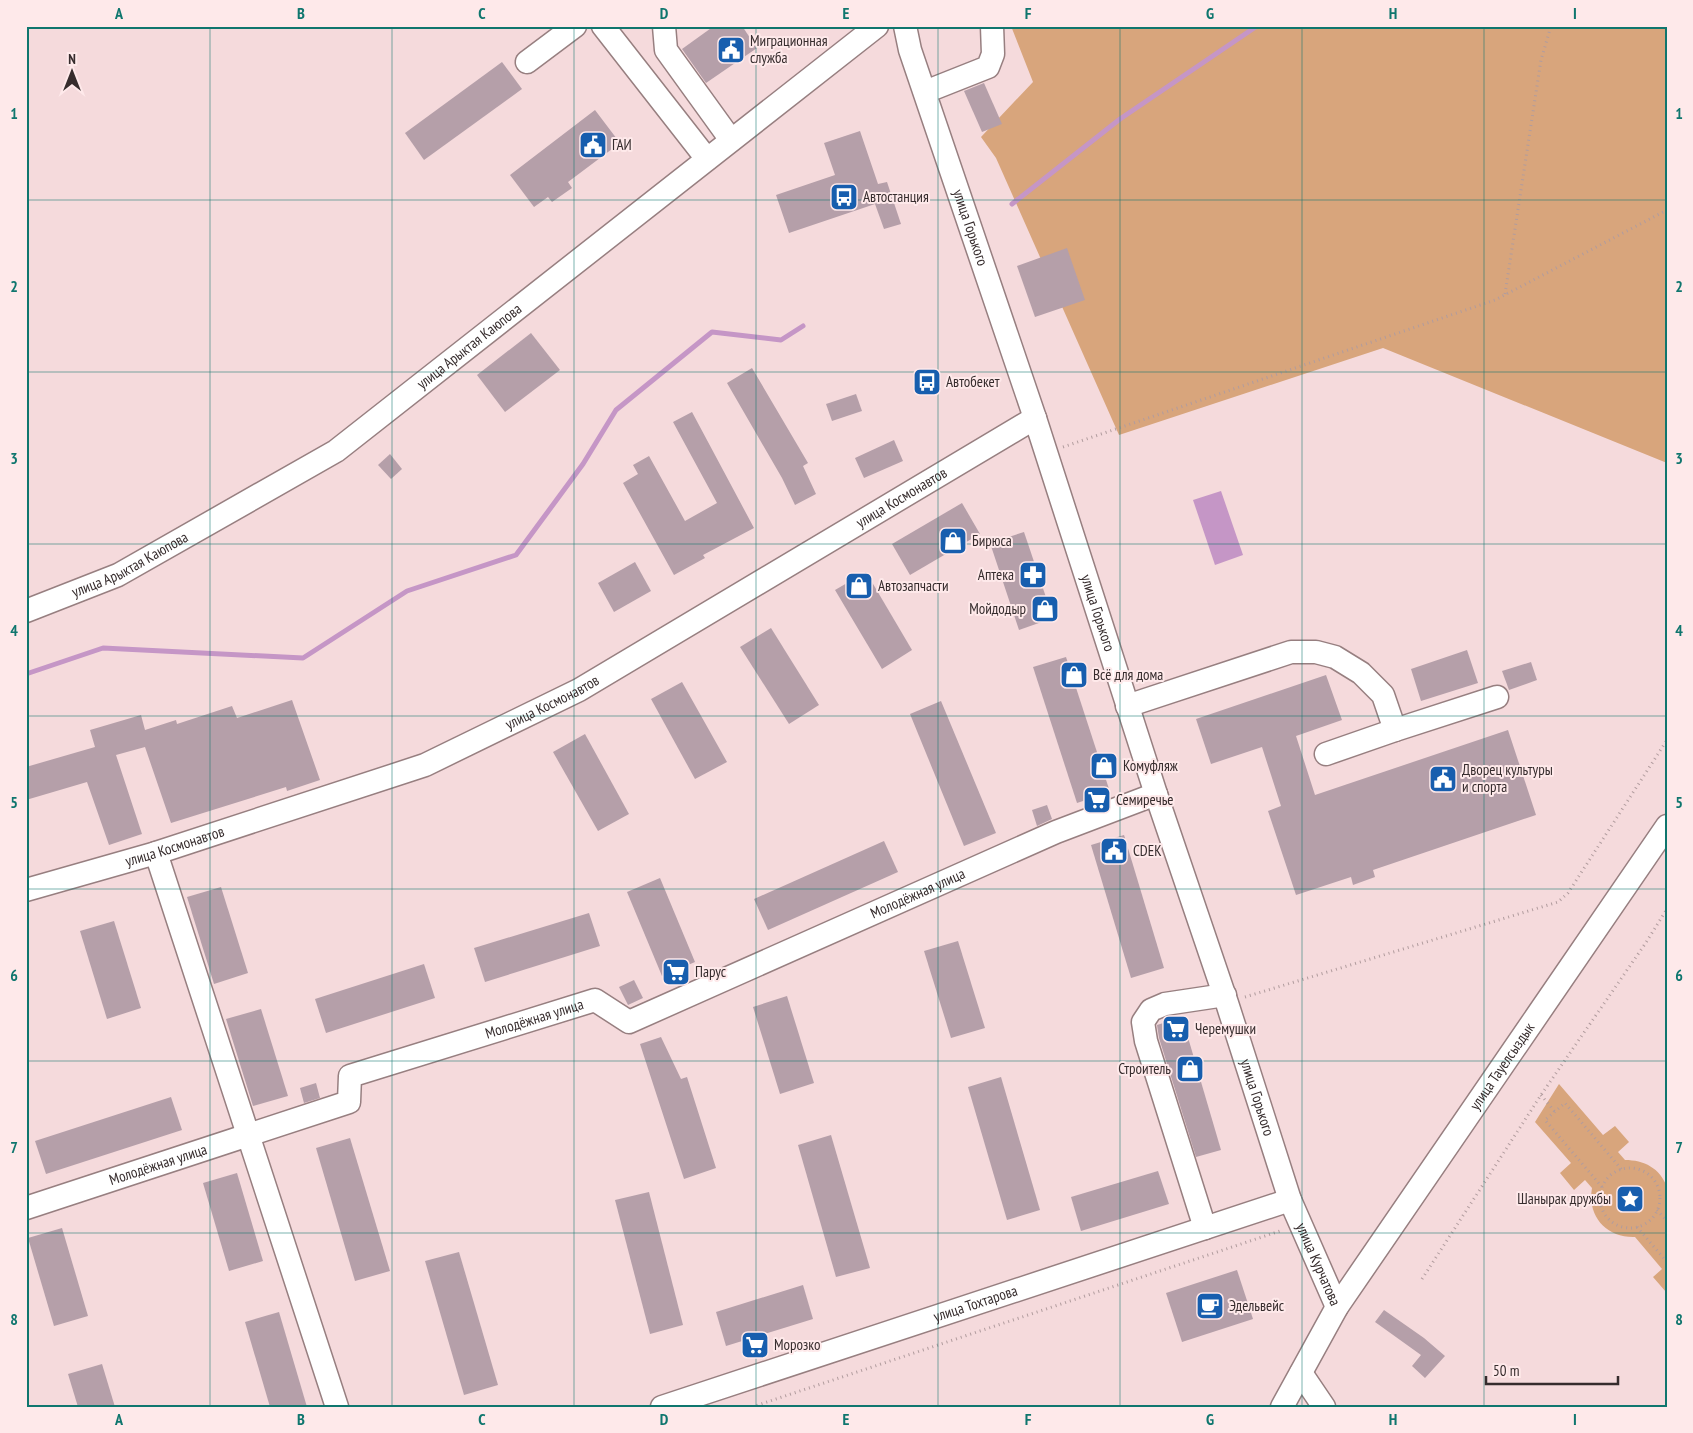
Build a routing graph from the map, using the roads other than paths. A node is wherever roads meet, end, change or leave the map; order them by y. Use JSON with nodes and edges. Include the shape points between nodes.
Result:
{"nodes":[{"id":1,"x":575,"y":26,"type":"edge"},
{"id":2,"x":602,"y":26,"type":"edge"},
{"id":3,"x":877,"y":26,"type":"edge"},
{"id":4,"x":905,"y":26,"type":"edge"},
{"id":5,"x":992,"y":26,"type":"edge"},
{"id":6,"x":665,"y":27,"type":"edge"},
{"id":7,"x":527,"y":62,"type":"dead end"},
{"id":8,"x":924,"y":92,"type":"junction"},
{"id":9,"x":731,"y":140,"type":"junction"},
{"id":10,"x":707,"y":159,"type":"junction"},
{"id":11,"x":1035,"y":418,"type":"junction"},
{"id":12,"x":26,"y":610,"type":"edge"},
{"id":13,"x":1497,"y":697,"type":"dead end"},
{"id":14,"x":1127,"y":706,"type":"junction"},
{"id":15,"x":1395,"y":730,"type":"junction"},
{"id":16,"x":1326,"y":754,"type":"dead end"},
{"id":17,"x":1156,"y":794,"type":"junction"},
{"id":18,"x":1667,"y":826,"type":"edge"},
{"id":19,"x":156,"y":853,"type":"junction"},
{"id":20,"x":26,"y":890,"type":"edge"},
{"id":21,"x":1226,"y":999,"type":"junction"},
{"id":22,"x":248,"y":1135,"type":"junction"},
{"id":23,"x":1290,"y":1200,"type":"junction"},
{"id":24,"x":26,"y":1208,"type":"edge"},
{"id":25,"x":1205,"y":1228,"type":"junction"},
{"id":26,"x":1337,"y":1307,"type":"junction"},
{"id":27,"x":1301,"y":1373,"type":"junction"},
{"id":28,"x":337,"y":1407,"type":"edge"},
{"id":29,"x":662,"y":1407,"type":"edge"},
{"id":30,"x":1282,"y":1407,"type":"edge"},
{"id":31,"x":1324,"y":1407,"type":"edge"}],
"edges":[{"from":1,"to":7,"type":"street"},
{"from":2,"to":10,"type":"street"},
{"from":3,"to":9,"type":"street","name":"улица Арыктая Каюпова"},
{"from":4,"to":8,"type":"street","name":"улица Горького"},
{"from":5,"to":8,"type":"street","via":[[993,54],[988,67]]},
{"from":6,"to":9,"type":"street","via":[[666,50]]},
{"from":8,"to":11,"type":"street","name":"улица Горького"},
{"from":9,"to":10,"type":"street","name":"улица Арыктая Каюпова"},
{"from":10,"to":12,"type":"street","name":"улица Арыктая Каюпова","via":[[336,451],[118,575]]},
{"from":11,"to":14,"type":"street","name":"улица Горького"},
{"from":11,"to":19,"type":"street","name":"улица Космонавтов","via":[[578,690],[425,765]]},
{"from":13,"to":15,"type":"street"},
{"from":14,"to":15,"type":"street","via":[[1291,652],[1316,652],[1335,657],[1362,673],[1383,695]]},
{"from":14,"to":17,"type":"street","name":"улица Горького"},
{"from":15,"to":16,"type":"street"},
{"from":17,"to":21,"type":"street","name":"улица Горького"},
{"from":17,"to":22,"type":"street","name":"Молодёжная улица","via":[[1056,832],[629,1022],[595,1000],[350,1076],[349,1102]]},
{"from":18,"to":26,"type":"street","name":"улица Тауелсыздык"},
{"from":19,"to":20,"type":"street","name":"улица Космонавтов"},
{"from":19,"to":22,"type":"street"},
{"from":21,"to":23,"type":"street","name":"улица Горького"},
{"from":21,"to":25,"type":"street","via":[[1165,1004],[1151,1010],[1144,1022],[1146,1041]]},
{"from":22,"to":24,"type":"street","name":"Молодёжная улица"},
{"from":22,"to":28,"type":"street"},
{"from":23,"to":25,"type":"street","name":"улица Тохтарова"},
{"from":23,"to":26,"type":"street","name":"улица Курчатова"},
{"from":25,"to":29,"type":"street","name":"улица Тохтарова"},
{"from":26,"to":27,"type":"street","name":"улица Курчатова"},
{"from":27,"to":30,"type":"street","name":"улица Курчатова"},
{"from":27,"to":31,"type":"street"}]}
